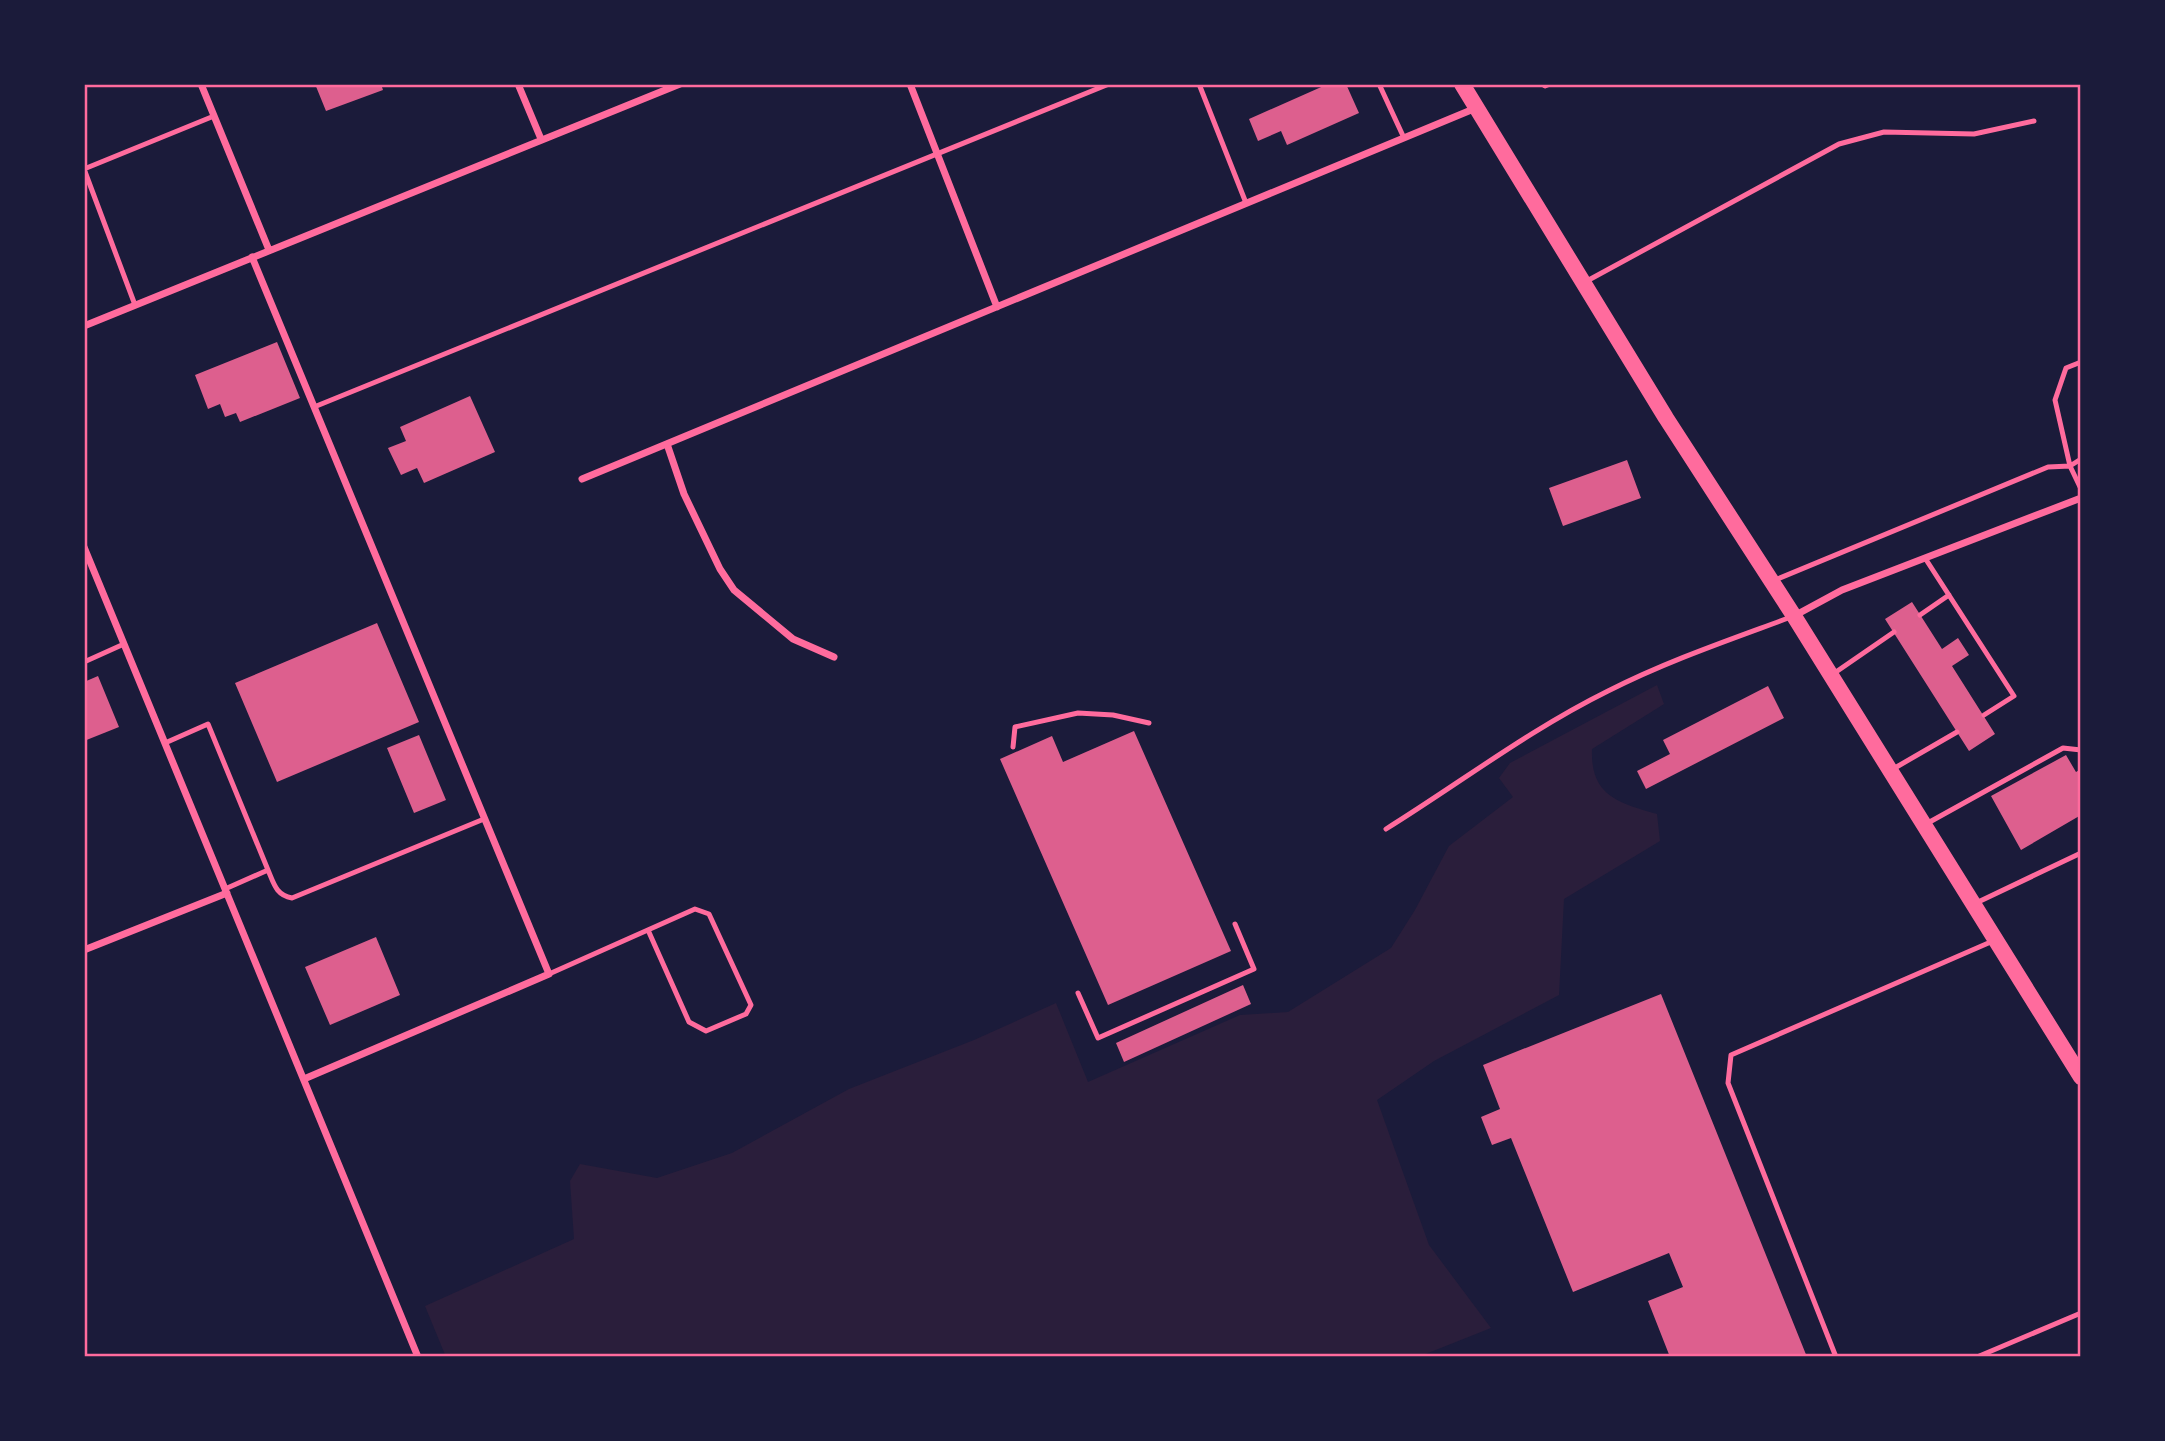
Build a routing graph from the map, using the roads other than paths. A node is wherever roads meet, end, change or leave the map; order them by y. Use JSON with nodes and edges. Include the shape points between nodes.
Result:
{"nodes":[{"id":1,"x":201,"y":84,"type":"edge"},
{"id":2,"x":518,"y":84,"type":"edge"},
{"id":3,"x":680,"y":84,"type":"edge"},
{"id":4,"x":910,"y":84,"type":"edge"},
{"id":5,"x":1109,"y":84,"type":"edge"},
{"id":6,"x":1199,"y":84,"type":"edge"},
{"id":7,"x":1379,"y":84,"type":"edge"},
{"id":8,"x":1462,"y":84,"type":"edge"},
{"id":9,"x":1542,"y":84,"type":"edge"},
{"id":10,"x":1550,"y":84,"type":"edge"},
{"id":11,"x":1477,"y":107,"type":"junction"},
{"id":12,"x":214,"y":116,"type":"junction"},
{"id":13,"x":2034,"y":121,"type":"dead end"},
{"id":14,"x":1404,"y":138,"type":"junction"},
{"id":15,"x":541,"y":139,"type":"junction"},
{"id":16,"x":937,"y":154,"type":"junction"},
{"id":17,"x":84,"y":169,"type":"edge"},
{"id":18,"x":1246,"y":203,"type":"junction"},
{"id":19,"x":269,"y":250,"type":"junction"},
{"id":20,"x":252,"y":257,"type":"junction"},
{"id":21,"x":1584,"y":283,"type":"junction"},
{"id":22,"x":135,"y":305,"type":"junction"},
{"id":23,"x":998,"y":307,"type":"junction"},
{"id":24,"x":84,"y":326,"type":"edge"},
{"id":25,"x":2081,"y":362,"type":"edge"},
{"id":26,"x":314,"y":407,"type":"junction"},
{"id":27,"x":667,"y":443,"type":"junction"},
{"id":28,"x":2081,"y":459,"type":"edge"},
{"id":29,"x":2070,"y":466,"type":"junction"},
{"id":30,"x":582,"y":479,"type":"dead end"},
{"id":31,"x":2081,"y":489,"type":"edge"},
{"id":32,"x":2081,"y":498,"type":"edge"},
{"id":33,"x":84,"y":547,"type":"edge"},
{"id":34,"x":1925,"y":558,"type":"junction"},
{"id":35,"x":1772,"y":581,"type":"junction"},
{"id":36,"x":1949,"y":595,"type":"junction"},
{"id":37,"x":1920,"y":615,"type":"dead end"},
{"id":38,"x":1794,"y":616,"type":"junction"},
{"id":39,"x":1894,"y":632,"type":"dead end"},
{"id":40,"x":124,"y":644,"type":"junction"},
{"id":41,"x":834,"y":657,"type":"dead end"},
{"id":42,"x":84,"y":662,"type":"edge"},
{"id":43,"x":1831,"y":675,"type":"junction"},
{"id":44,"x":1984,"y":715,"type":"dead end"},
{"id":45,"x":1149,"y":723,"type":"dead end"},
{"id":46,"x":1957,"y":732,"type":"dead end"},
{"id":47,"x":165,"y":743,"type":"junction"},
{"id":48,"x":1013,"y":747,"type":"dead end"},
{"id":49,"x":2081,"y":750,"type":"edge"},
{"id":50,"x":1891,"y":771,"type":"junction"},
{"id":51,"x":484,"y":819,"type":"junction"},
{"id":52,"x":1924,"y":825,"type":"junction"},
{"id":53,"x":1386,"y":829,"type":"dead end"},
{"id":54,"x":2081,"y":853,"type":"edge"},
{"id":55,"x":268,"y":870,"type":"junction"},
{"id":56,"x":226,"y":891,"type":"junction"},
{"id":57,"x":1973,"y":904,"type":"junction"},
{"id":58,"x":1235,"y":924,"type":"dead end"},
{"id":59,"x":648,"y":930,"type":"junction"},
{"id":60,"x":1995,"y":940,"type":"junction"},
{"id":61,"x":84,"y":950,"type":"edge"},
{"id":62,"x":548,"y":974,"type":"junction"},
{"id":63,"x":1078,"y":993,"type":"dead end"},
{"id":64,"x":2081,"y":1077,"type":"edge"},
{"id":65,"x":304,"y":1079,"type":"junction"},
{"id":66,"x":2081,"y":1313,"type":"edge"},
{"id":67,"x":418,"y":1357,"type":"edge"},
{"id":68,"x":1836,"y":1357,"type":"edge"},
{"id":69,"x":1977,"y":1357,"type":"edge"}],
"edges":[{"from":1,"to":12,"type":"street"},
{"from":2,"to":15,"type":"street"},
{"from":3,"to":15,"type":"street"},
{"from":4,"to":16,"type":"street"},
{"from":5,"to":16,"type":"lane"},
{"from":6,"to":18,"type":"lane"},
{"from":7,"to":14,"type":"lane"},
{"from":8,"to":11,"type":"main road"},
{"from":9,"to":10,"type":"lane"},
{"from":11,"to":14,"type":"street"},
{"from":11,"to":21,"type":"main road"},
{"from":12,"to":17,"type":"lane"},
{"from":12,"to":19,"type":"street"},
{"from":13,"to":21,"type":"lane","via":[[1974,134],[1884,132],[1839,144]]},
{"from":14,"to":18,"type":"street"},
{"from":15,"to":19,"type":"street"},
{"from":16,"to":23,"type":"street"},
{"from":16,"to":26,"type":"lane"},
{"from":17,"to":22,"type":"lane"},
{"from":18,"to":23,"type":"street"},
{"from":19,"to":20,"type":"street"},
{"from":20,"to":22,"type":"street"},
{"from":20,"to":26,"type":"street"},
{"from":21,"to":35,"type":"main road"},
{"from":22,"to":24,"type":"street"},
{"from":23,"to":27,"type":"street"},
{"from":25,"to":29,"type":"lane","via":[[2066,368],[2055,400]]},
{"from":26,"to":51,"type":"street"},
{"from":27,"to":30,"type":"street"},
{"from":27,"to":41,"type":"street","via":[[684,494],[734,590],[793,639]]},
{"from":28,"to":29,"type":"lane"},
{"from":29,"to":31,"type":"lane"},
{"from":29,"to":35,"type":"lane","via":[[2048,467]]},
{"from":32,"to":34,"type":"street"},
{"from":33,"to":40,"type":"street"},
{"from":34,"to":36,"type":"lane"},
{"from":34,"to":38,"type":"street","via":[[1842,590]]},
{"from":35,"to":38,"type":"main road"},
{"from":36,"to":37,"type":"lane"},
{"from":36,"to":44,"type":"lane","via":[[2014,696]]},
{"from":38,"to":43,"type":"main road"},
{"from":38,"to":53,"type":"lane","via":[[1680,657],[1606,691],[1523,738]]},
{"from":39,"to":43,"type":"lane"},
{"from":40,"to":42,"type":"lane"},
{"from":40,"to":47,"type":"street"},
{"from":43,"to":50,"type":"main road"},
{"from":45,"to":48,"type":"lane","via":[[1078,713],[1015,727]]},
{"from":46,"to":50,"type":"lane"},
{"from":47,"to":55,"type":"lane","via":[[208,724]]},
{"from":47,"to":56,"type":"street"},
{"from":49,"to":52,"type":"lane","via":[[2063,748]]},
{"from":50,"to":52,"type":"main road"},
{"from":51,"to":55,"type":"lane","via":[[292,898],[277,891]]},
{"from":51,"to":62,"type":"street"},
{"from":52,"to":57,"type":"main road"},
{"from":54,"to":57,"type":"lane"},
{"from":55,"to":56,"type":"lane"},
{"from":56,"to":61,"type":"street"},
{"from":56,"to":65,"type":"street"},
{"from":57,"to":60,"type":"main road"},
{"from":58,"to":63,"type":"lane","via":[[1254,969],[1098,1038]]},
{"from":59,"to":59,"type":"lane","via":[[695,909],[709,914],[751,1005],[746,1014],[706,1031],[689,1022]]},
{"from":59,"to":62,"type":"lane"},
{"from":60,"to":64,"type":"main road"},
{"from":60,"to":68,"type":"lane","via":[[1731,1055],[1728,1083]]},
{"from":62,"to":65,"type":"street"},
{"from":65,"to":67,"type":"street"},
{"from":66,"to":69,"type":"lane"}]}
